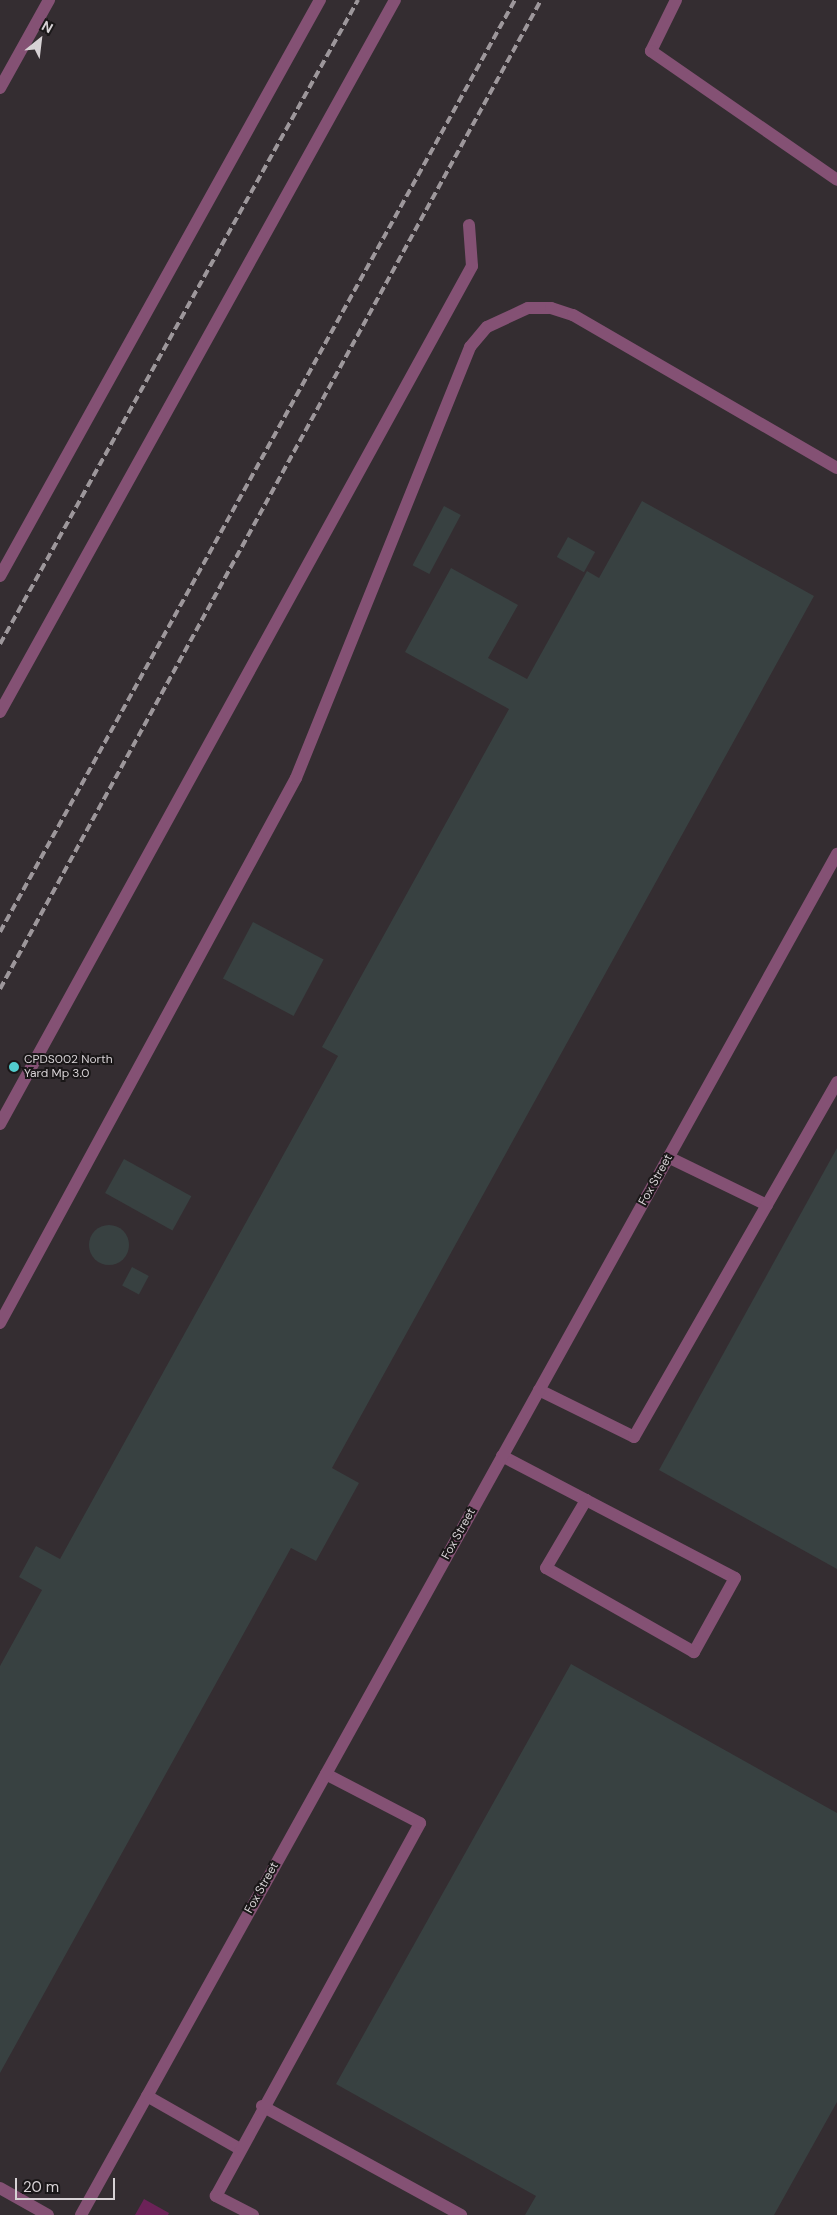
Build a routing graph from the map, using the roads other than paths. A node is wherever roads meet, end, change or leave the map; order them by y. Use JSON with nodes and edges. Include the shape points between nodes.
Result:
{"nodes":[{"id":1,"x":49,"y":0,"type":"edge"},
{"id":2,"x":320,"y":0,"type":"edge"},
{"id":3,"x":395,"y":0,"type":"edge"},
{"id":4,"x":676,"y":0,"type":"edge"},
{"id":5,"x":0,"y":88,"type":"edge"},
{"id":6,"x":837,"y":180,"type":"edge"},
{"id":7,"x":469,"y":224,"type":"dead end"},
{"id":8,"x":837,"y":468,"type":"edge"},
{"id":9,"x":0,"y":576,"type":"edge"},
{"id":10,"x":0,"y":712,"type":"edge"},
{"id":11,"x":837,"y":854,"type":"edge"},
{"id":12,"x":837,"y":1082,"type":"edge"},
{"id":13,"x":0,"y":1124,"type":"edge"},
{"id":14,"x":668,"y":1157,"type":"junction"},
{"id":15,"x":767,"y":1205,"type":"junction"},
{"id":16,"x":0,"y":1323,"type":"edge"},
{"id":17,"x":539,"y":1390,"type":"junction"},
{"id":18,"x":502,"y":1456,"type":"junction"},
{"id":19,"x":586,"y":1500,"type":"junction"},
{"id":20,"x":326,"y":1774,"type":"junction"},
{"id":21,"x":147,"y":2096,"type":"junction"},
{"id":22,"x":262,"y":2106,"type":"junction"},
{"id":23,"x":240,"y":2149,"type":"junction"},
{"id":24,"x":0,"y":2188,"type":"edge"},
{"id":25,"x":48,"y":2215,"type":"edge"},
{"id":26,"x":81,"y":2215,"type":"edge"},
{"id":27,"x":253,"y":2215,"type":"edge"},
{"id":28,"x":461,"y":2215,"type":"edge"}],
"edges":[{"from":1,"to":5,"type":"street"},
{"from":2,"to":9,"type":"street"},
{"from":3,"to":10,"type":"street"},
{"from":4,"to":6,"type":"street","via":[[650,51]]},
{"from":7,"to":13,"type":"street","via":[[472,266]]},
{"from":8,"to":16,"type":"street","via":[[574,315],[551,308],[528,308],[488,326],[470,347],[296,778]]},
{"from":11,"to":14,"type":"street","name":"Fox Street"},
{"from":12,"to":15,"type":"street"},
{"from":14,"to":15,"type":"street"},
{"from":14,"to":17,"type":"street","name":"Fox Street"},
{"from":15,"to":17,"type":"street","via":[[634,1437]]},
{"from":17,"to":18,"type":"street","name":"Fox Street"},
{"from":18,"to":19,"type":"street"},
{"from":18,"to":20,"type":"street","name":"Fox Street"},
{"from":19,"to":19,"type":"street","via":[[735,1578],[694,1652],[546,1568]]},
{"from":20,"to":21,"type":"street","name":"Fox Street"},
{"from":20,"to":22,"type":"street","via":[[420,1823]]},
{"from":21,"to":23,"type":"street"},
{"from":21,"to":26,"type":"street","name":"Fox Street"},
{"from":22,"to":23,"type":"street"},
{"from":22,"to":28,"type":"street"},
{"from":23,"to":27,"type":"street","via":[[216,2196]]},
{"from":24,"to":25,"type":"street"}]}
